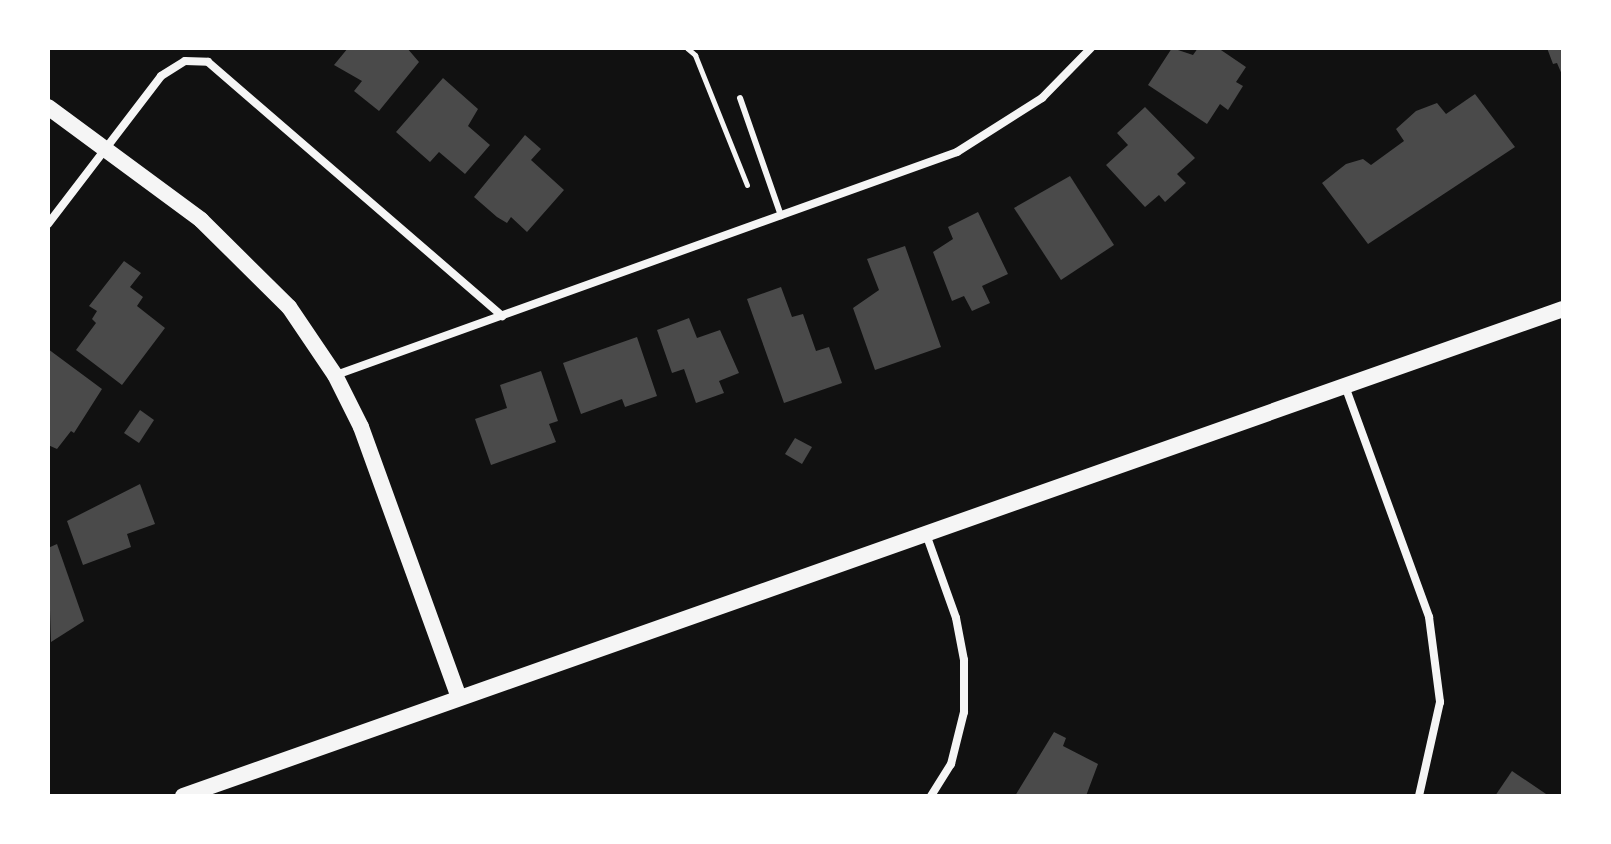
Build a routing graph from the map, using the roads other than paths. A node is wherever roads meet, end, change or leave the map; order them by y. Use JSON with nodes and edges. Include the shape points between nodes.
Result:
{"nodes":[{"id":1,"x":1091,"y":48,"type":"edge"},
{"id":2,"x":740,"y":98,"type":"dead end"},
{"id":3,"x":48,"y":107,"type":"edge"},
{"id":4,"x":104,"y":149,"type":"junction"},
{"id":5,"x":781,"y":216,"type":"junction"},
{"id":6,"x":48,"y":224,"type":"edge"},
{"id":7,"x":1563,"y":309,"type":"edge"},
{"id":8,"x":502,"y":316,"type":"junction"},
{"id":9,"x":335,"y":375,"type":"junction"},
{"id":10,"x":1345,"y":386,"type":"junction"},
{"id":11,"x":926,"y":534,"type":"junction"},
{"id":12,"x":459,"y":698,"type":"junction"},
{"id":13,"x":183,"y":796,"type":"edge"},
{"id":14,"x":931,"y":796,"type":"edge"},
{"id":15,"x":1419,"y":796,"type":"edge"}],
"edges":[{"from":1,"to":5,"type":"street","via":[[1042,98],[987,137]]},
{"from":2,"to":5,"type":"lane"},
{"from":3,"to":4,"type":"main road"},
{"from":4,"to":6,"type":"street"},
{"from":4,"to":8,"type":"street","via":[[161,76],[185,61],[208,62]]},
{"from":4,"to":9,"type":"main road","via":[[233,247],[289,307]]},
{"from":5,"to":8,"type":"street"},
{"from":7,"to":10,"type":"main road"},
{"from":8,"to":9,"type":"street"},
{"from":9,"to":12,"type":"main road","via":[[370,450]]},
{"from":10,"to":11,"type":"main road"},
{"from":10,"to":15,"type":"street","via":[[1429,617],[1440,702]]},
{"from":11,"to":12,"type":"main road"},
{"from":11,"to":14,"type":"street","via":[[956,618],[964,660],[964,712],[951,764]]},
{"from":12,"to":13,"type":"main road"}]}
